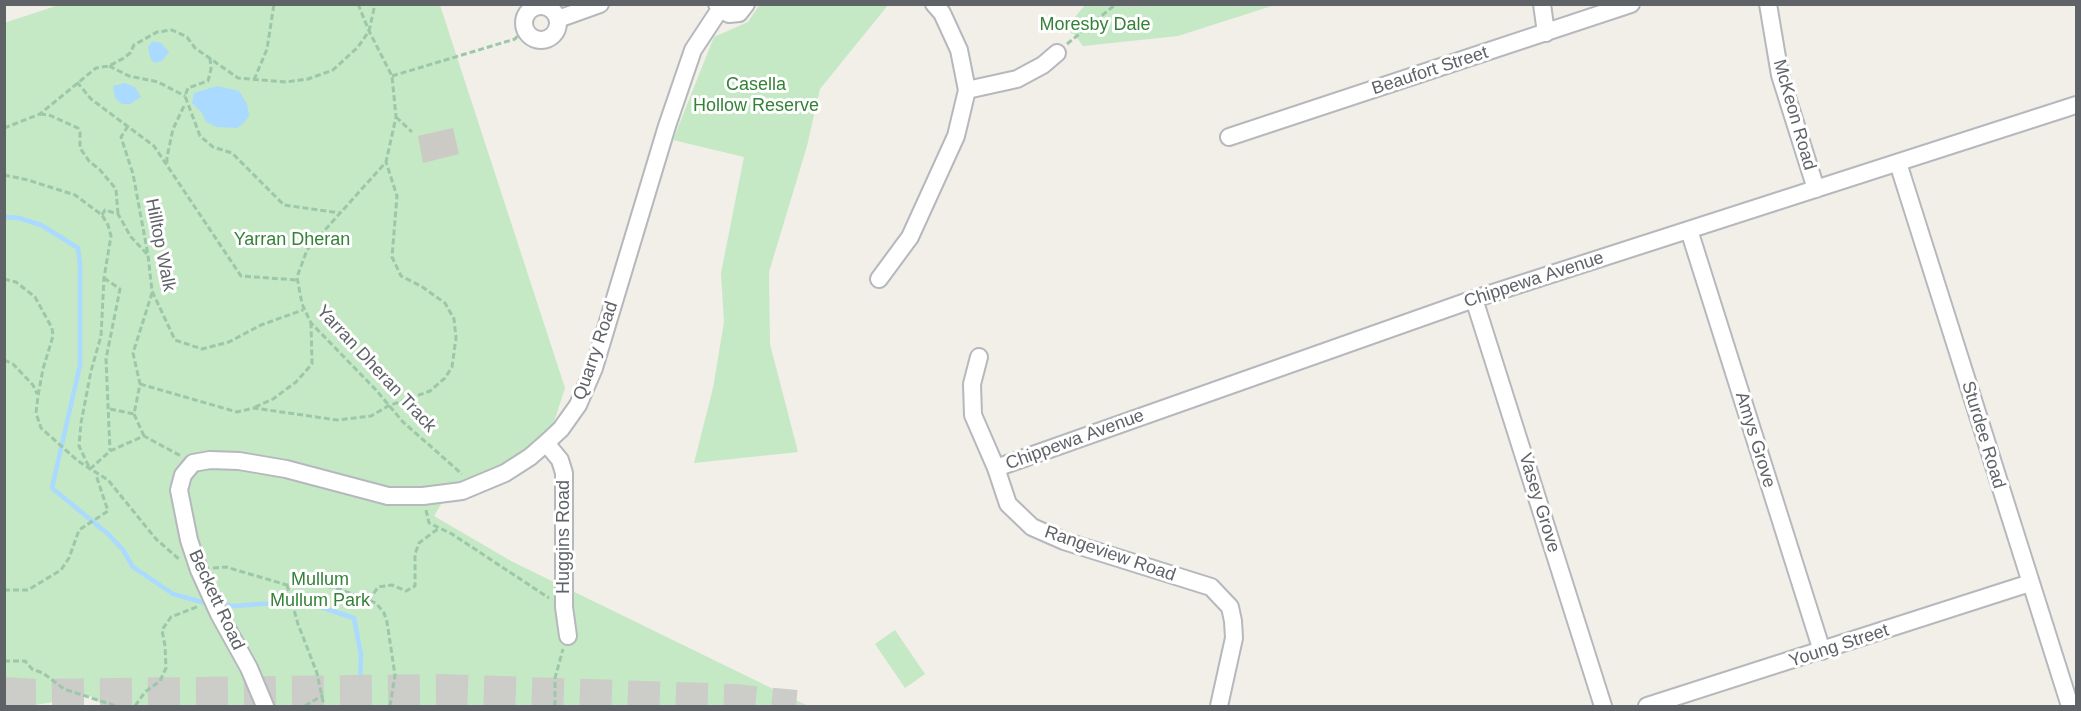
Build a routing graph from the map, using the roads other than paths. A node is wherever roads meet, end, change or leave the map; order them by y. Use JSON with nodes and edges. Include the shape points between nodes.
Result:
{"nodes":[{"id":1,"x":600,"y":4,"type":"edge"},
{"id":2,"x":746,"y":4,"type":"edge"},
{"id":3,"x":934,"y":4,"type":"edge"},
{"id":4,"x":1542,"y":4,"type":"edge"},
{"id":5,"x":1631,"y":4,"type":"edge"},
{"id":6,"x":1768,"y":4,"type":"edge"},
{"id":7,"x":719,"y":7,"type":"edge"},
{"id":8,"x":558,"y":20,"type":"junction"},
{"id":9,"x":1546,"y":33,"type":"junction"},
{"id":10,"x":1057,"y":53,"type":"road end"},
{"id":11,"x":967,"y":90,"type":"junction"},
{"id":12,"x":2076,"y":105,"type":"edge"},
{"id":13,"x":1230,"y":137,"type":"dead end"},
{"id":14,"x":1898,"y":163,"type":"junction"},
{"id":15,"x":1816,"y":189,"type":"junction"},
{"id":16,"x":1689,"y":230,"type":"junction"},
{"id":17,"x":879,"y":279,"type":"dead end"},
{"id":18,"x":1474,"y":299,"type":"junction"},
{"id":19,"x":980,"y":357,"type":"dead end"},
{"id":20,"x":546,"y":443,"type":"junction"},
{"id":21,"x":996,"y":468,"type":"junction"},
{"id":22,"x":179,"y":490,"type":"joint"},
{"id":23,"x":2030,"y":583,"type":"junction"},
{"id":24,"x":568,"y":636,"type":"road end"},
{"id":25,"x":1822,"y":651,"type":"junction"},
{"id":26,"x":265,"y":706,"type":"edge"},
{"id":27,"x":1219,"y":706,"type":"edge"},
{"id":28,"x":1603,"y":706,"type":"edge"},
{"id":29,"x":1647,"y":706,"type":"edge"},
{"id":30,"x":2070,"y":706,"type":"edge"}],
"edges":[{"from":1,"to":8,"type":"street"},
{"from":2,"to":7,"type":"street","name":"Quarry Road","via":[[734,14]]},
{"from":3,"to":11,"type":"street","via":[[959,50]]},
{"from":4,"to":9,"type":"street"},
{"from":5,"to":9,"type":"street","name":"Beaufort Street"},
{"from":6,"to":15,"type":"street","name":"McKeon Road","via":[[1780,75]]},
{"from":7,"to":20,"type":"street","name":"Quarry Road","via":[[693,50],[594,368],[578,405]]},
{"from":8,"to":8,"type":"street","via":[[552,9],[536,6],[524,17],[524,29],[543,40],[556,30]]},
{"from":9,"to":13,"type":"street","name":"Beaufort Street"},
{"from":10,"to":11,"type":"street","via":[[1017,79]]},
{"from":11,"to":17,"type":"street","via":[[956,136],[910,237]]},
{"from":12,"to":14,"type":"street","name":"Chippewa Avenue"},
{"from":14,"to":15,"type":"street","name":"Chippewa Avenue"},
{"from":14,"to":23,"type":"street","name":"Sturdee Road"},
{"from":15,"to":16,"type":"street","name":"Chippewa Avenue"},
{"from":16,"to":18,"type":"street","name":"Chippewa Avenue"},
{"from":16,"to":25,"type":"street","name":"Amys Grove"},
{"from":18,"to":21,"type":"street","name":"Chippewa Avenue"},
{"from":18,"to":28,"type":"street","name":"Vasey Grove"},
{"from":19,"to":21,"type":"street","name":"Rangeview Road","via":[[972,384],[973,415]]},
{"from":20,"to":22,"type":"street","name":"Quarry Road","via":[[505,473],[462,490],[423,496],[388,496],[286,469],[210,460],[193,463],[183,475]]},
{"from":20,"to":24,"type":"street","name":"Huggins Road","via":[[564,472],[564,607]]},
{"from":21,"to":27,"type":"street","name":"Rangeview Road","via":[[1008,504],[1032,527],[1064,541],[1211,587],[1222,596],[1230,607],[1234,638]]},
{"from":22,"to":26,"type":"street","name":"Beckett Road","via":[[211,614],[249,668]]},
{"from":23,"to":25,"type":"street","name":"Young Street"},
{"from":23,"to":30,"type":"street","name":"Sturdee Road"},
{"from":25,"to":29,"type":"street","name":"Young Street"}]}
